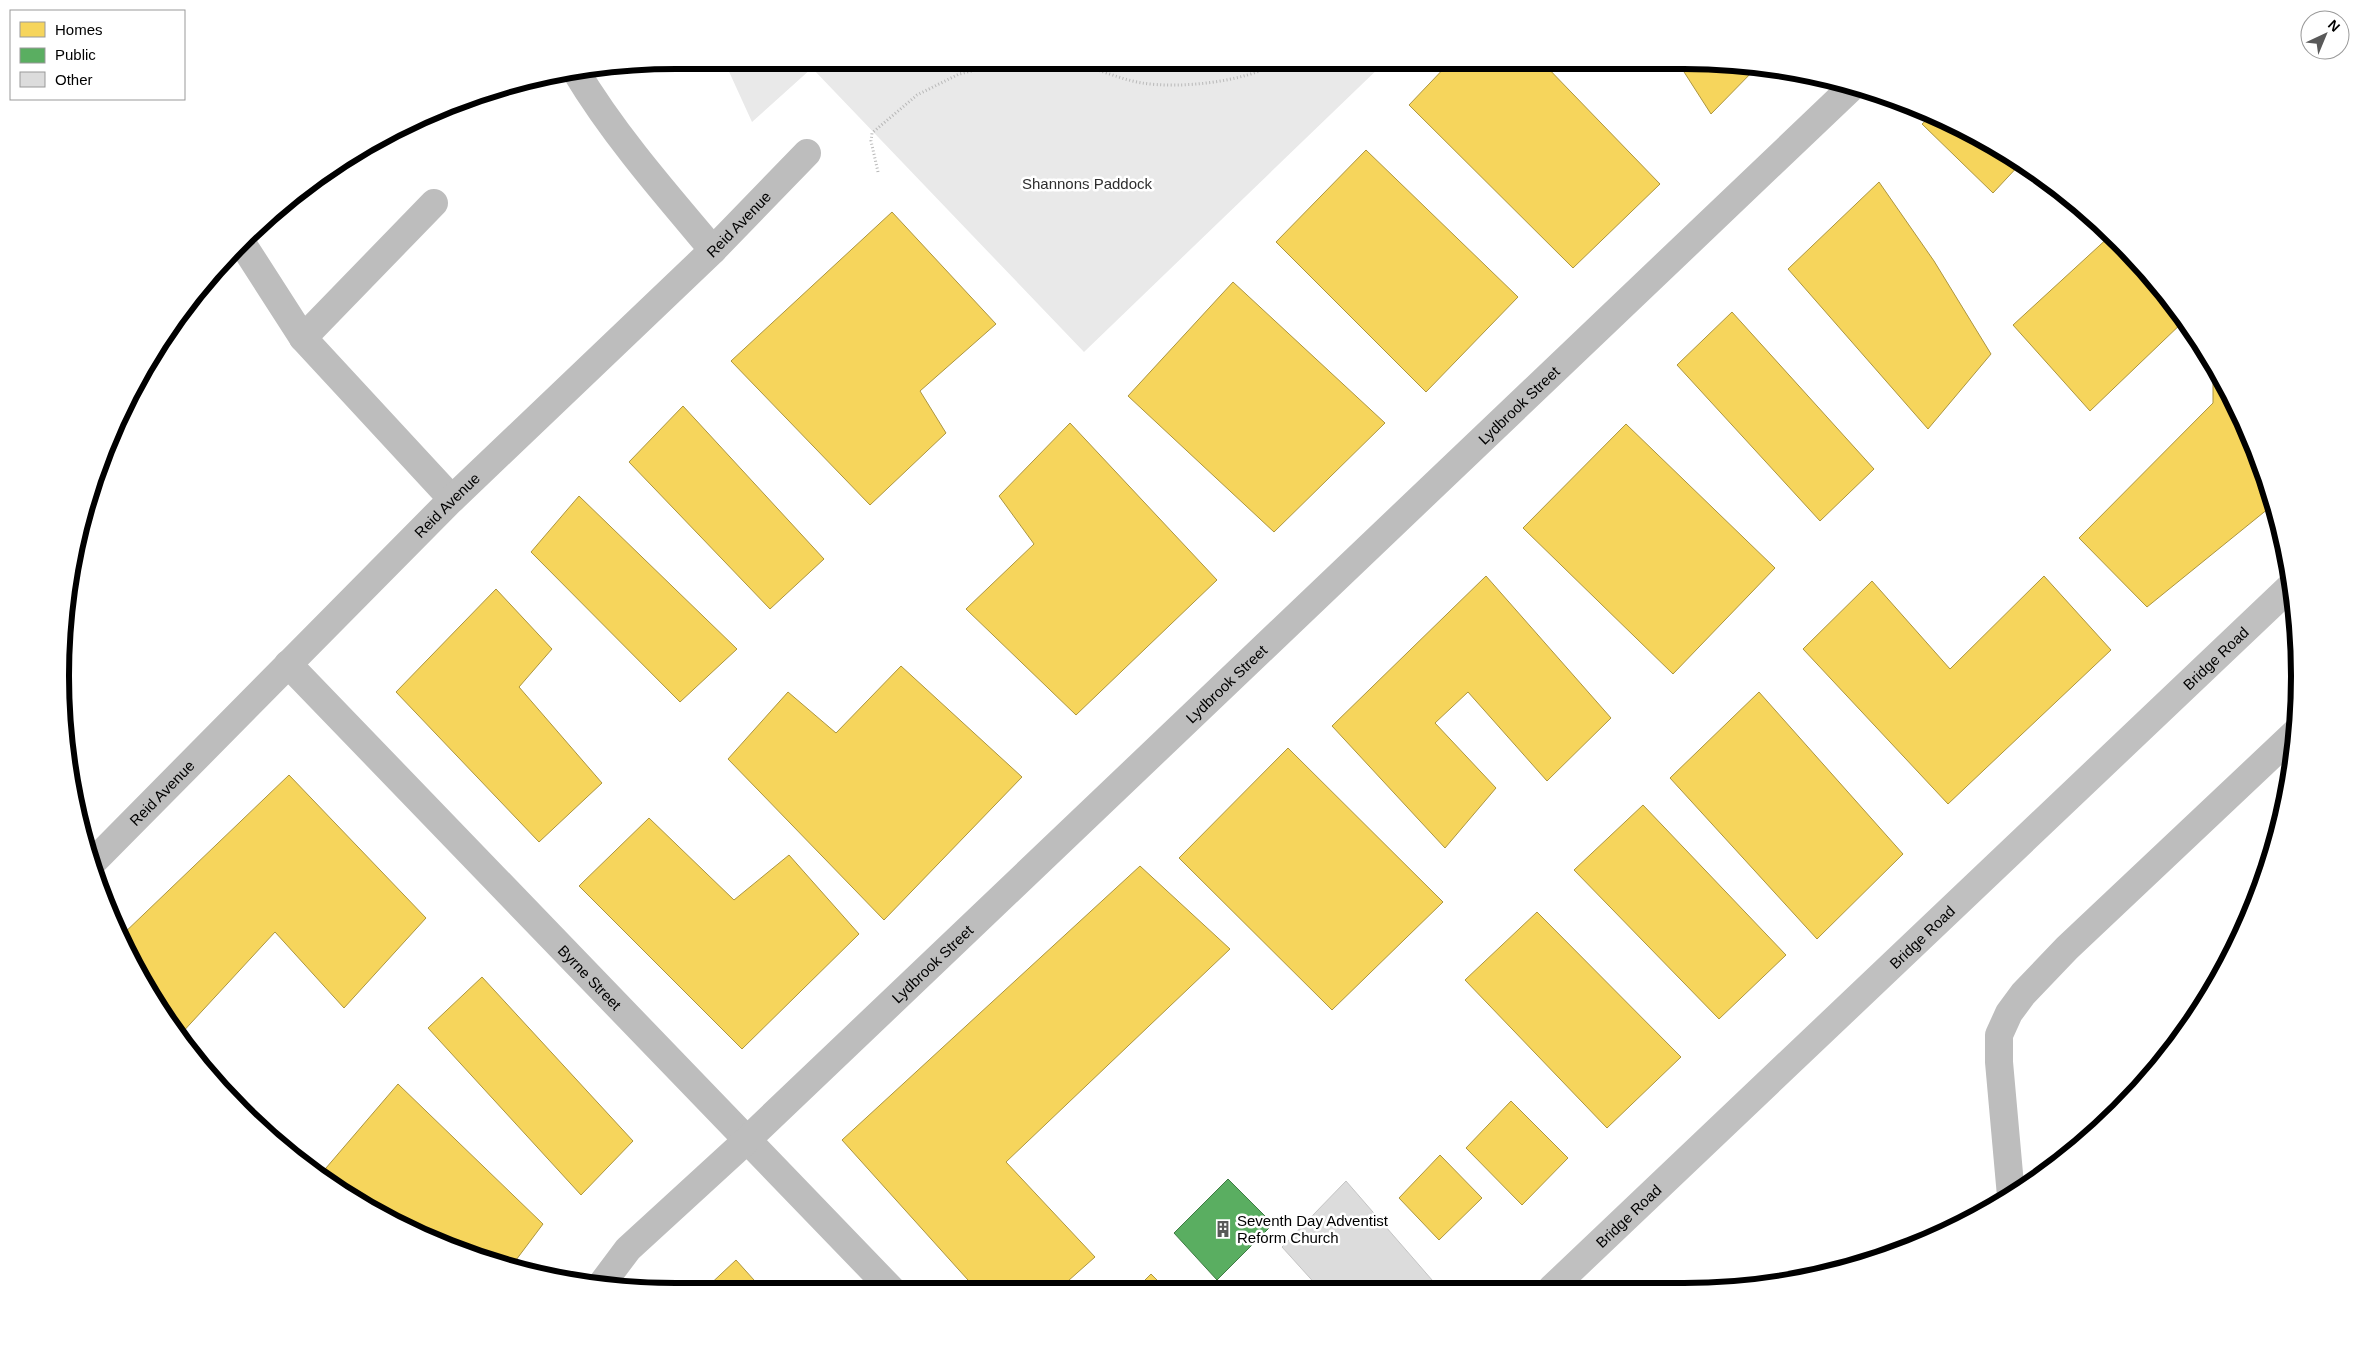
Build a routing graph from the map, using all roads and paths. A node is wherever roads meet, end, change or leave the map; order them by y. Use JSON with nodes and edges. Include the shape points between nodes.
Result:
{"nodes":[{"id":1,"x":980,"y":69,"type":"edge"},
{"id":2,"x":1091,"y":69,"type":"edge"},
{"id":3,"x":1266,"y":69,"type":"edge"},
{"id":4,"x":579,"y":77,"type":"edge"},
{"id":5,"x":1848,"y":91,"type":"edge"},
{"id":6,"x":807,"y":153,"type":"dead end"},
{"id":7,"x":878,"y":172,"type":"dead end"},
{"id":8,"x":434,"y":202,"type":"dead end"},
{"id":9,"x":245,"y":249,"type":"edge"},
{"id":10,"x":713,"y":250,"type":"junction"},
{"id":11,"x":303,"y":338,"type":"junction"},
{"id":12,"x":452,"y":499,"type":"junction"},
{"id":13,"x":2285,"y":591,"type":"edge"},
{"id":14,"x":288,"y":664,"type":"junction"},
{"id":15,"x":2288,"y":740,"type":"edge"},
{"id":16,"x":97,"y":858,"type":"edge"},
{"id":17,"x":746,"y":1140,"type":"junction"},
{"id":18,"x":2011,"y":1187,"type":"edge"},
{"id":19,"x":605,"y":1279,"type":"edge"},
{"id":20,"x":885,"y":1283,"type":"edge"},
{"id":21,"x":1557,"y":1283,"type":"edge"}],
"edges":[{"from":1,"to":7,"type":"path","via":[[959,74],[917,95],[872,133],[870,141]]},
{"from":2,"to":3,"type":"path","via":[[1143,83],[1188,84],[1232,79]]},
{"from":4,"to":10,"type":"street","via":[[624,144]]},
{"from":5,"to":17,"type":"street","name":"Lydbrook Street"},
{"from":6,"to":10,"type":"street","name":"Reid Avenue"},
{"from":8,"to":11,"type":"street"},
{"from":9,"to":11,"type":"street"},
{"from":10,"to":12,"type":"street","name":"Reid Avenue"},
{"from":11,"to":12,"type":"street"},
{"from":12,"to":14,"type":"street","name":"Reid Avenue"},
{"from":13,"to":21,"type":"street","name":"Bridge Road"},
{"from":14,"to":16,"type":"street","name":"Reid Avenue"},
{"from":14,"to":17,"type":"street","name":"Byrne Street"},
{"from":15,"to":18,"type":"street","via":[[2067,948],[2009,1013],[1999,1035],[1999,1062]]},
{"from":17,"to":19,"type":"street","name":"Lydbrook Street","via":[[628,1248]]},
{"from":17,"to":20,"type":"street","name":"Byrne Street"}]}
